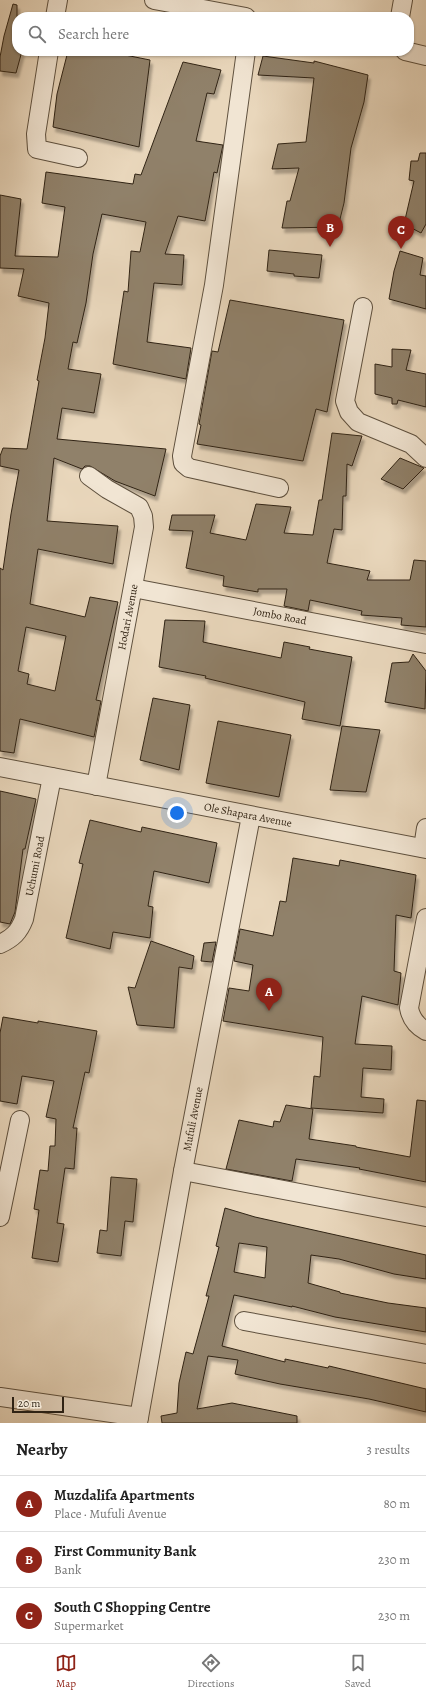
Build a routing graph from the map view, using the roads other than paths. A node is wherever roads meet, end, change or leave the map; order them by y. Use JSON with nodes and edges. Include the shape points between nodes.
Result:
{"nodes":[{"id":1,"x":58,"y":0,"type":"edge"},
{"id":2,"x":154,"y":0,"type":"edge"},
{"id":3,"x":402,"y":0,"type":"edge"},
{"id":4,"x":56,"y":12,"type":"edge"},
{"id":5,"x":219,"y":12,"type":"edge"},
{"id":6,"x":401,"y":12,"type":"edge"},
{"id":7,"x":414,"y":53,"type":"edge"},
{"id":8,"x":48,"y":56,"type":"edge"},
{"id":9,"x":245,"y":56,"type":"edge"},
{"id":10,"x":426,"y":56,"type":"edge"},
{"id":11,"x":78,"y":158,"type":"dead end"},
{"id":12,"x":363,"y":307,"type":"dead end"},
{"id":13,"x":426,"y":458,"type":"edge"},
{"id":14,"x":89,"y":476,"type":"dead end"},
{"id":15,"x":279,"y":488,"type":"dead end"},
{"id":16,"x":133,"y":588,"type":"junction"},
{"id":17,"x":426,"y":644,"type":"edge"},
{"id":18,"x":0,"y":767,"type":"edge"},
{"id":19,"x":52,"y":777,"type":"junction"},
{"id":20,"x":96,"y":786,"type":"junction"},
{"id":21,"x":251,"y":816,"type":"junction"},
{"id":22,"x":426,"y":828,"type":"edge"},
{"id":23,"x":424,"y":849,"type":"edge"},
{"id":24,"x":426,"y":918,"type":"edge"},
{"id":25,"x":0,"y":944,"type":"edge"},
{"id":26,"x":426,"y":1031,"type":"edge"},
{"id":27,"x":20,"y":1120,"type":"dead end"},
{"id":28,"x":7,"y":1145,"type":"edge"},
{"id":29,"x":184,"y":1171,"type":"junction"},
{"id":30,"x":0,"y":1217,"type":"edge"},
{"id":31,"x":426,"y":1217,"type":"edge"},
{"id":32,"x":244,"y":1321,"type":"dead end"},
{"id":33,"x":426,"y":1354,"type":"edge"},
{"id":34,"x":0,"y":1397,"type":"edge"},
{"id":35,"x":139,"y":1420,"type":"edge"}],
"edges":[{"from":1,"to":4,"type":"street"},
{"from":2,"to":5,"type":"street"},
{"from":3,"to":6,"type":"street"},
{"from":7,"to":10,"type":"street"},
{"from":8,"to":11,"type":"street","via":[[36,134],[37,149]]},
{"from":9,"to":15,"type":"street","via":[[214,285],[182,456],[183,463],[189,468]]},
{"from":12,"to":13,"type":"street","via":[[345,401],[349,412],[358,422],[411,444]]},
{"from":14,"to":16,"type":"street","name":"Hodari Avenue","via":[[139,507],[143,516],[144,527]]},
{"from":16,"to":17,"type":"street","name":"Jombo Road"},
{"from":16,"to":20,"type":"street","name":"Hodari Avenue"},
{"from":18,"to":19,"type":"street","name":"Ole Shapara Avenue"},
{"from":19,"to":20,"type":"street","name":"Ole Shapara Avenue"},
{"from":19,"to":25,"type":"street","name":"Uchumi Road","via":[[24,919],[19,931],[11,940]]},
{"from":20,"to":21,"type":"street","name":"Ole Shapara Avenue"},
{"from":21,"to":23,"type":"street","name":"Ole Shapara Avenue"},
{"from":21,"to":29,"type":"street","name":"Mufuli Avenue"},
{"from":22,"to":23,"type":"street"},
{"from":24,"to":26,"type":"street","via":[[409,1008],[411,1016],[420,1028]]},
{"from":27,"to":28,"type":"street"},
{"from":28,"to":30,"type":"street"},
{"from":29,"to":31,"type":"street"},
{"from":29,"to":35,"type":"street","name":"Mufuli Avenue"},
{"from":32,"to":33,"type":"street"},
{"from":34,"to":35,"type":"street"}]}
